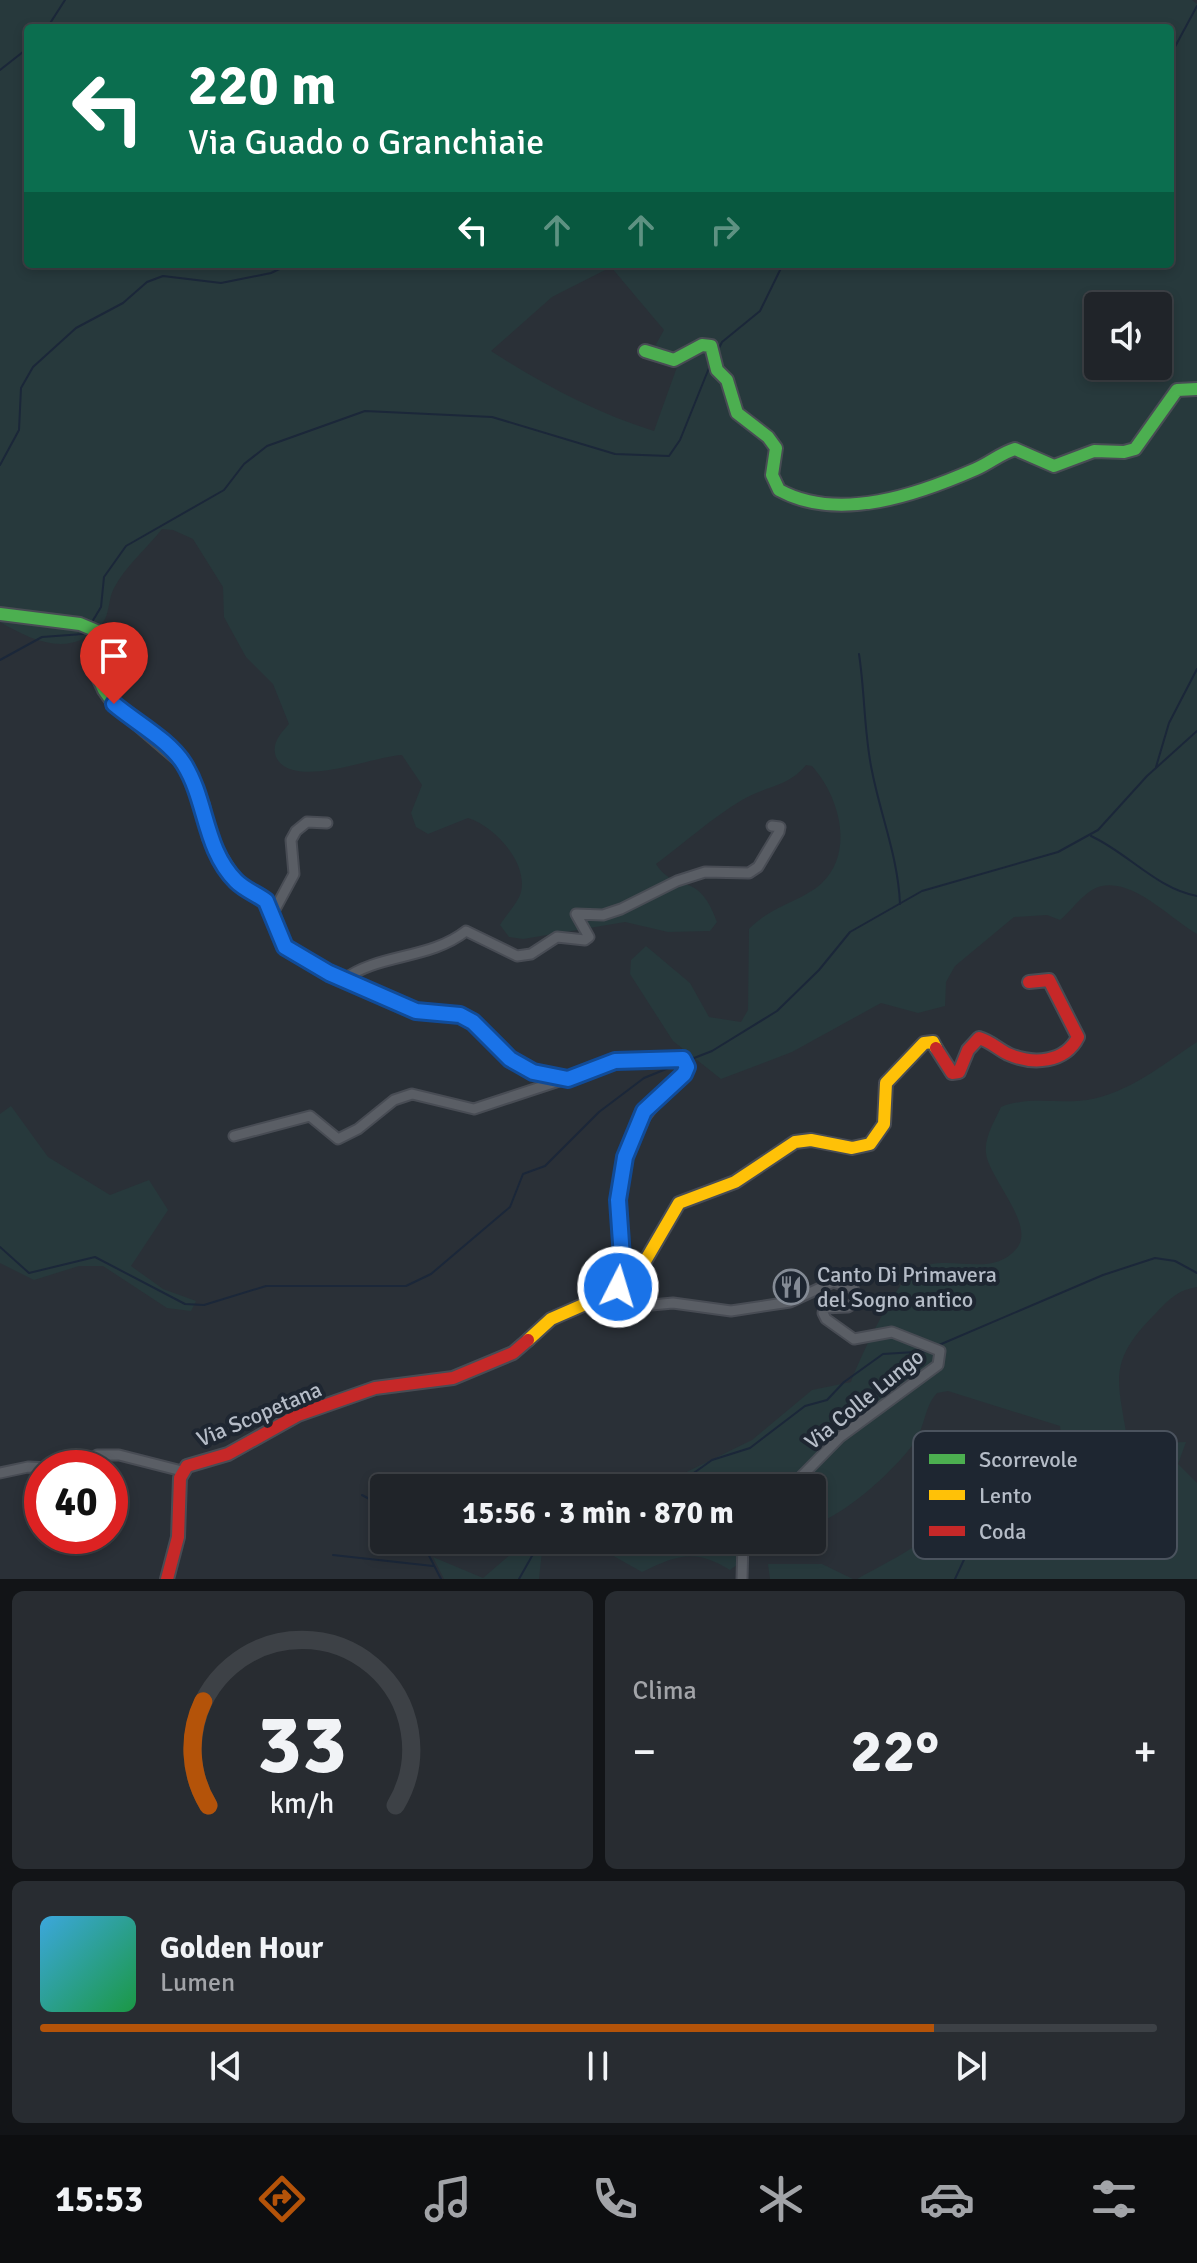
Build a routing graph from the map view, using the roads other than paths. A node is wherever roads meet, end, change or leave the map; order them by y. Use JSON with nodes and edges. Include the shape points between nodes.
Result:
{"nodes":[{"id":1,"x":645,"y":351,"type":"dead end"},
{"id":2,"x":1197,"y":389,"type":"edge"},
{"id":3,"x":0,"y":614,"type":"edge"},
{"id":4,"x":327,"y":823,"type":"dead end"},
{"id":5,"x":772,"y":826,"type":"dead end"},
{"id":6,"x":273,"y":913,"type":"junction"},
{"id":7,"x":343,"y":980,"type":"junction"},
{"id":8,"x":1029,"y":982,"type":"dead end"},
{"id":9,"x":562,"y":1080,"type":"junction"},
{"id":10,"x":234,"y":1136,"type":"dead end"},
{"id":11,"x":618,"y":1287,"type":"junction"},
{"id":12,"x":599,"y":1298,"type":"junction"},
{"id":13,"x":128,"y":1457,"type":"edge"},
{"id":14,"x":24,"y":1468,"type":"edge"},
{"id":15,"x":182,"y":1471,"type":"junction"},
{"id":16,"x":0,"y":1473,"type":"edge"},
{"id":17,"x":804,"y":1474,"type":"edge"},
{"id":18,"x":743,"y":1554,"type":"edge"},
{"id":19,"x":167,"y":1579,"type":"edge"},
{"id":20,"x":742,"y":1579,"type":"edge"}],
"edges":[{"from":1,"to":2,"type":"street","via":[[674,360],[702,345],[711,346],[737,413],[776,448],[772,478],[779,490],[792,500],[834,504],[910,495],[1011,449],[1047,465],[1093,451],[1121,454],[1144,443],[1177,390]]},
{"from":3,"to":6,"type":"street","via":[[83,625],[99,632],[97,675],[104,690],[184,764],[203,805],[209,838],[228,872],[266,901]]},
{"from":4,"to":6,"type":"street","via":[[307,822],[296,831],[291,840],[294,874]]},
{"from":5,"to":7,"type":"street","via":[[780,827],[779,832],[749,873],[705,872],[603,915],[576,914],[589,937],[585,940],[557,937],[531,954],[517,956],[466,931],[450,944],[360,967]]},
{"from":6,"to":7,"type":"street","via":[[285,947]]},
{"from":7,"to":9,"type":"street","via":[[416,1011],[460,1015],[510,1059]]},
{"from":8,"to":11,"type":"street","name":"Via Scopetana","via":[[1049,980],[1078,1037],[1062,1057],[1040,1060],[1004,1053],[979,1038],[959,1072],[952,1073],[933,1042],[924,1043],[886,1083],[884,1124],[870,1144],[852,1148],[795,1142],[735,1182],[679,1203],[637,1275]]},
{"from":9,"to":10,"type":"street","via":[[474,1109],[412,1094],[394,1100],[338,1139],[310,1116]]},
{"from":9,"to":11,"type":"street","via":[[615,1061],[675,1057],[687,1067],[681,1079],[644,1111],[625,1157],[618,1200],[623,1272]]},
{"from":11,"to":12,"type":"street","name":"Via Scopetana"},
{"from":12,"to":15,"type":"street","name":"Via Scopetana","via":[[551,1319],[524,1346],[453,1378],[375,1388],[298,1415],[228,1454]]},
{"from":12,"to":17,"type":"street","name":"Via Colle Lungo","via":[[630,1307],[673,1303],[731,1311],[790,1302],[833,1282],[844,1283],[853,1288],[858,1301],[824,1308],[823,1313],[842,1332],[862,1340],[892,1332],[940,1351],[938,1365],[840,1437]]},
{"from":13,"to":15,"type":"street"},
{"from":14,"to":16,"type":"street"},
{"from":15,"to":19,"type":"street","name":"Via Scopetana","via":[[178,1537]]},
{"from":18,"to":20,"type":"street"}]}
